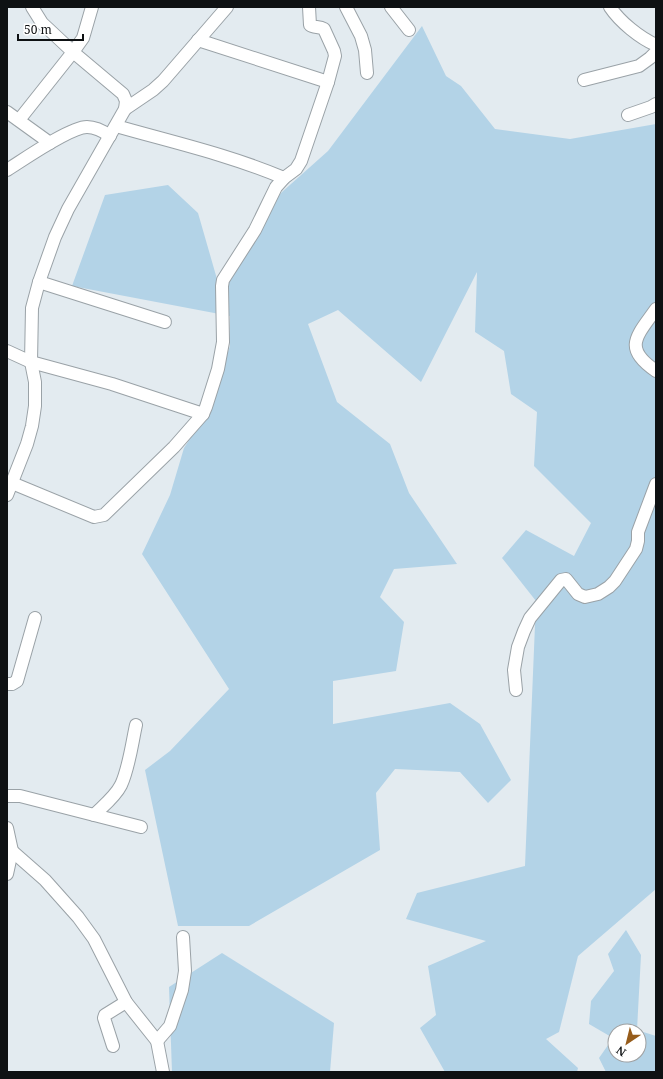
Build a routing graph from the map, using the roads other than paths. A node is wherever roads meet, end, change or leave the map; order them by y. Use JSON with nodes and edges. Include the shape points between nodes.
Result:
{"nodes":[{"id":1,"x":32,"y":7,"type":"edge"},
{"id":2,"x":92,"y":7,"type":"edge"},
{"id":3,"x":227,"y":7,"type":"edge"},
{"id":4,"x":309,"y":7,"type":"edge"},
{"id":5,"x":346,"y":7,"type":"edge"},
{"id":6,"x":392,"y":7,"type":"edge"},
{"id":7,"x":610,"y":7,"type":"edge"},
{"id":8,"x":409,"y":30,"type":"dead end"},
{"id":9,"x":198,"y":40,"type":"junction"},
{"id":10,"x":656,"y":45,"type":"edge"},
{"id":11,"x":73,"y":52,"type":"junction"},
{"id":12,"x":656,"y":52,"type":"edge"},
{"id":13,"x":367,"y":73,"type":"dead end"},
{"id":14,"x":584,"y":80,"type":"dead end"},
{"id":15,"x":328,"y":82,"type":"junction"},
{"id":16,"x":656,"y":104,"type":"edge"},
{"id":17,"x":125,"y":109,"type":"junction"},
{"id":18,"x":7,"y":112,"type":"edge"},
{"id":19,"x":628,"y":115,"type":"dead end"},
{"id":20,"x":19,"y":120,"type":"junction"},
{"id":21,"x":113,"y":131,"type":"junction"},
{"id":22,"x":50,"y":143,"type":"junction"},
{"id":23,"x":7,"y":170,"type":"edge"},
{"id":24,"x":284,"y":178,"type":"junction"},
{"id":25,"x":39,"y":282,"type":"junction"},
{"id":26,"x":656,"y":310,"type":"edge"},
{"id":27,"x":165,"y":322,"type":"dead end"},
{"id":28,"x":7,"y":351,"type":"edge"},
{"id":29,"x":31,"y":362,"type":"junction"},
{"id":30,"x":656,"y":371,"type":"edge"},
{"id":31,"x":203,"y":414,"type":"junction"},
{"id":32,"x":12,"y":470,"type":"edge"},
{"id":33,"x":12,"y":483,"type":"junction"},
{"id":34,"x":656,"y":484,"type":"edge"},
{"id":35,"x":7,"y":495,"type":"edge"},
{"id":36,"x":35,"y":618,"type":"dead end"},
{"id":37,"x":7,"y":684,"type":"edge"},
{"id":38,"x":516,"y":690,"type":"dead end"},
{"id":39,"x":136,"y":725,"type":"dead end"},
{"id":40,"x":7,"y":796,"type":"edge"},
{"id":41,"x":94,"y":815,"type":"junction"},
{"id":42,"x":142,"y":827,"type":"dead end"},
{"id":43,"x":7,"y":828,"type":"edge"},
{"id":44,"x":12,"y":850,"type":"junction"},
{"id":45,"x":7,"y":874,"type":"edge"},
{"id":46,"x":182,"y":937,"type":"dead end"},
{"id":47,"x":126,"y":1002,"type":"junction"},
{"id":48,"x":157,"y":1041,"type":"junction"},
{"id":49,"x":113,"y":1046,"type":"dead end"},
{"id":50,"x":163,"y":1072,"type":"edge"}],
"edges":[{"from":1,"to":11,"type":"street","via":[[42,23]]},
{"from":2,"to":11,"type":"street","via":[[83,38]]},
{"from":3,"to":9,"type":"street"},
{"from":4,"to":15,"type":"street","via":[[310,25],[324,29],[334,51]]},
{"from":5,"to":13,"type":"street","via":[[361,36]]},
{"from":6,"to":8,"type":"street"},
{"from":7,"to":10,"type":"street","via":[[625,24]]},
{"from":9,"to":15,"type":"street"},
{"from":9,"to":17,"type":"street","via":[[154,90]]},
{"from":11,"to":17,"type":"street","via":[[123,94],[126,101]]},
{"from":11,"to":20,"type":"street"},
{"from":12,"to":14,"type":"street","via":[[640,66]]},
{"from":15,"to":24,"type":"street","via":[[301,161],[296,169]]},
{"from":16,"to":19,"type":"street"},
{"from":17,"to":21,"type":"street"},
{"from":18,"to":20,"type":"street"},
{"from":20,"to":22,"type":"street"},
{"from":21,"to":22,"type":"street","via":[[80,128]]},
{"from":21,"to":24,"type":"street","via":[[217,154]]},
{"from":21,"to":25,"type":"street","via":[[68,209]]},
{"from":22,"to":23,"type":"street"},
{"from":24,"to":31,"type":"street","via":[[276,187],[255,230],[223,280],[223,342],[218,369]]},
{"from":25,"to":27,"type":"street"},
{"from":25,"to":29,"type":"street","via":[[32,308]]},
{"from":26,"to":30,"type":"street","via":[[637,336],[635,346],[642,361]]},
{"from":28,"to":29,"type":"street"},
{"from":29,"to":31,"type":"street","via":[[112,384]]},
{"from":29,"to":32,"type":"street","via":[[35,382],[32,426],[27,444]]},
{"from":31,"to":33,"type":"street","via":[[174,447],[104,515],[94,517]]},
{"from":32,"to":33,"type":"street"},
{"from":33,"to":35,"type":"street"},
{"from":34,"to":38,"type":"street","via":[[638,532],[636,550],[616,581],[598,594],[584,597],[563,579],[530,618],[518,647],[514,670]]},
{"from":36,"to":37,"type":"street","via":[[17,681]]},
{"from":39,"to":41,"type":"street","via":[[121,785]]},
{"from":40,"to":41,"type":"street","via":[[20,796]]},
{"from":41,"to":42,"type":"street"},
{"from":43,"to":44,"type":"street"},
{"from":44,"to":45,"type":"street"},
{"from":44,"to":47,"type":"street","via":[[45,880],[78,917],[94,939]]},
{"from":46,"to":48,"type":"street","via":[[185,971],[182,990],[170,1026]]},
{"from":47,"to":48,"type":"street"},
{"from":47,"to":49,"type":"street","via":[[104,1018]]},
{"from":48,"to":50,"type":"street"}]}
